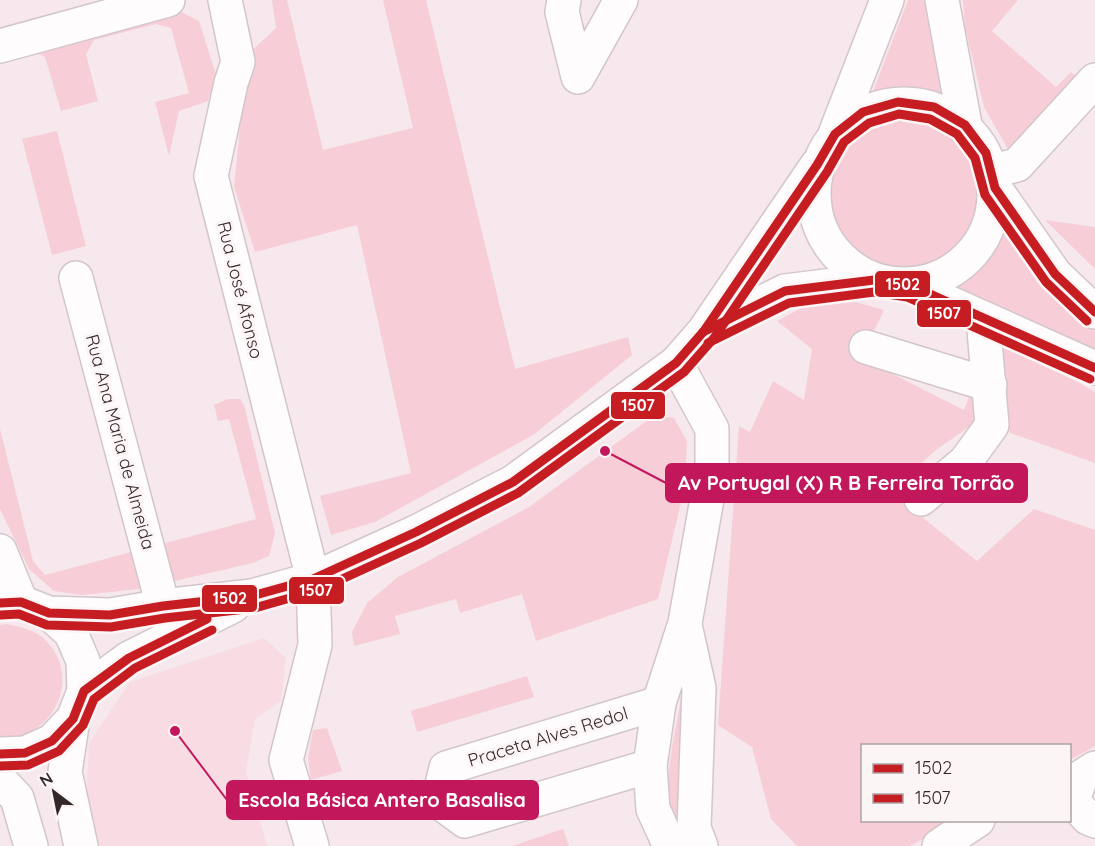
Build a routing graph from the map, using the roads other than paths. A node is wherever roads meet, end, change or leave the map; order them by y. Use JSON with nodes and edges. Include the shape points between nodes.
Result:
{"nodes":[{"id":1,"x":168,"y":0,"type":"edge"},
{"id":2,"x":225,"y":0,"type":"edge"},
{"id":3,"x":564,"y":0,"type":"edge"},
{"id":4,"x":621,"y":0,"type":"edge"},
{"id":5,"x":887,"y":0,"type":"edge"},
{"id":6,"x":942,"y":0,"type":"edge"},
{"id":7,"x":0,"y":46,"type":"edge"},
{"id":8,"x":1089,"y":95,"type":"edge"},
{"id":9,"x":964,"y":125,"type":"junction"},
{"id":10,"x":835,"y":134,"type":"junction"},
{"id":11,"x":817,"y":165,"type":"junction"},
{"id":12,"x":993,"y":180,"type":"junction"},
{"id":13,"x":76,"y":278,"type":"dead end"},
{"id":14,"x":874,"y":280,"type":"junction"},
{"id":15,"x":910,"y":285,"type":"junction"},
{"id":16,"x":1095,"y":312,"type":"edge"},
{"id":17,"x":983,"y":318,"type":"junction"},
{"id":18,"x":704,"y":331,"type":"junction"},
{"id":19,"x":866,"y":347,"type":"dead end"},
{"id":20,"x":676,"y":363,"type":"junction"},
{"id":21,"x":1095,"y":368,"type":"edge"},
{"id":22,"x":990,"y":385,"type":"junction"},
{"id":23,"x":921,"y":499,"type":"dead end"},
{"id":24,"x":0,"y":551,"type":"edge"},
{"id":25,"x":313,"y":579,"type":"junction"},
{"id":26,"x":252,"y":596,"type":"junction"},
{"id":27,"x":23,"y":606,"type":"edge"},
{"id":28,"x":163,"y":606,"type":"junction"},
{"id":29,"x":685,"y":623,"type":"junction"},
{"id":30,"x":659,"y":703,"type":"junction"},
{"id":31,"x":79,"y":705,"type":"junction"},
{"id":32,"x":0,"y":754,"type":"edge"},
{"id":33,"x":650,"y":766,"type":"junction"},
{"id":34,"x":1095,"y":768,"type":"edge"},
{"id":35,"x":0,"y":780,"type":"edge"},
{"id":36,"x":1079,"y":808,"type":"edge"},
{"id":37,"x":975,"y":822,"type":"edge"},
{"id":38,"x":31,"y":846,"type":"edge"},
{"id":39,"x":81,"y":846,"type":"edge"},
{"id":40,"x":312,"y":846,"type":"edge"},
{"id":41,"x":670,"y":846,"type":"edge"},
{"id":42,"x":701,"y":846,"type":"edge"},
{"id":43,"x":939,"y":846,"type":"edge"}],
"edges":[{"from":1,"to":7,"type":"street"},
{"from":2,"to":25,"type":"street","name":"Rua José Afonso","via":[[237,62],[211,176]]},
{"from":3,"to":4,"type":"street","via":[[562,12],[578,77]]},
{"from":5,"to":10,"type":"street"},
{"from":6,"to":9,"type":"street"},
{"from":8,"to":12,"type":"street","via":[[1017,165]]},
{"from":9,"to":10,"type":"street","via":[[934,107],[898,102],[863,112]]},
{"from":9,"to":12,"type":"street","via":[[986,153]]},
{"from":10,"to":11,"type":"street"},
{"from":11,"to":14,"type":"street","via":[[812,200],[822,234],[843,263]]},
{"from":11,"to":18,"type":"street"},
{"from":12,"to":15,"type":"street","via":[[990,223],[972,254],[944,276]]},
{"from":12,"to":16,"type":"street","via":[[1055,274]]},
{"from":13,"to":28,"type":"street","name":"Rua Ana Maria de Almeida"},
{"from":14,"to":15,"type":"street"},
{"from":14,"to":18,"type":"street","via":[[785,291]]},
{"from":15,"to":17,"type":"street"},
{"from":17,"to":21,"type":"street"},
{"from":17,"to":22,"type":"street"},
{"from":18,"to":20,"type":"street"},
{"from":19,"to":22,"type":"street"},
{"from":20,"to":25,"type":"street","via":[[513,482]]},
{"from":20,"to":29,"type":"street","via":[[712,429],[712,471]]},
{"from":22,"to":23,"type":"street","via":[[992,426],[966,461]]},
{"from":24,"to":27,"type":"street"},
{"from":25,"to":26,"type":"street"},
{"from":25,"to":40,"type":"street","name":"Rua José Afonso","via":[[315,645],[286,759]]},
{"from":26,"to":28,"type":"street"},
{"from":26,"to":31,"type":"street","via":[[129,658]]},
{"from":27,"to":28,"type":"street","via":[[110,615]]},
{"from":27,"to":31,"type":"street","via":[[71,633],[83,661]]},
{"from":29,"to":30,"type":"street"},
{"from":29,"to":42,"type":"street","via":[[699,688],[694,828]]},
{"from":30,"to":33,"type":"street"},
{"from":30,"to":33,"type":"street","name":"Praceta Alves Redol","via":[[446,768],[438,801],[465,821]]},
{"from":31,"to":32,"type":"street","via":[[52,741],[25,753]]},
{"from":31,"to":39,"type":"street","via":[[65,772]]},
{"from":33,"to":41,"type":"street","via":[[653,809]]},
{"from":34,"to":36,"type":"street","via":[[1081,777]]},
{"from":35,"to":38,"type":"street","via":[[17,798]]},
{"from":37,"to":43,"type":"street"}]}
